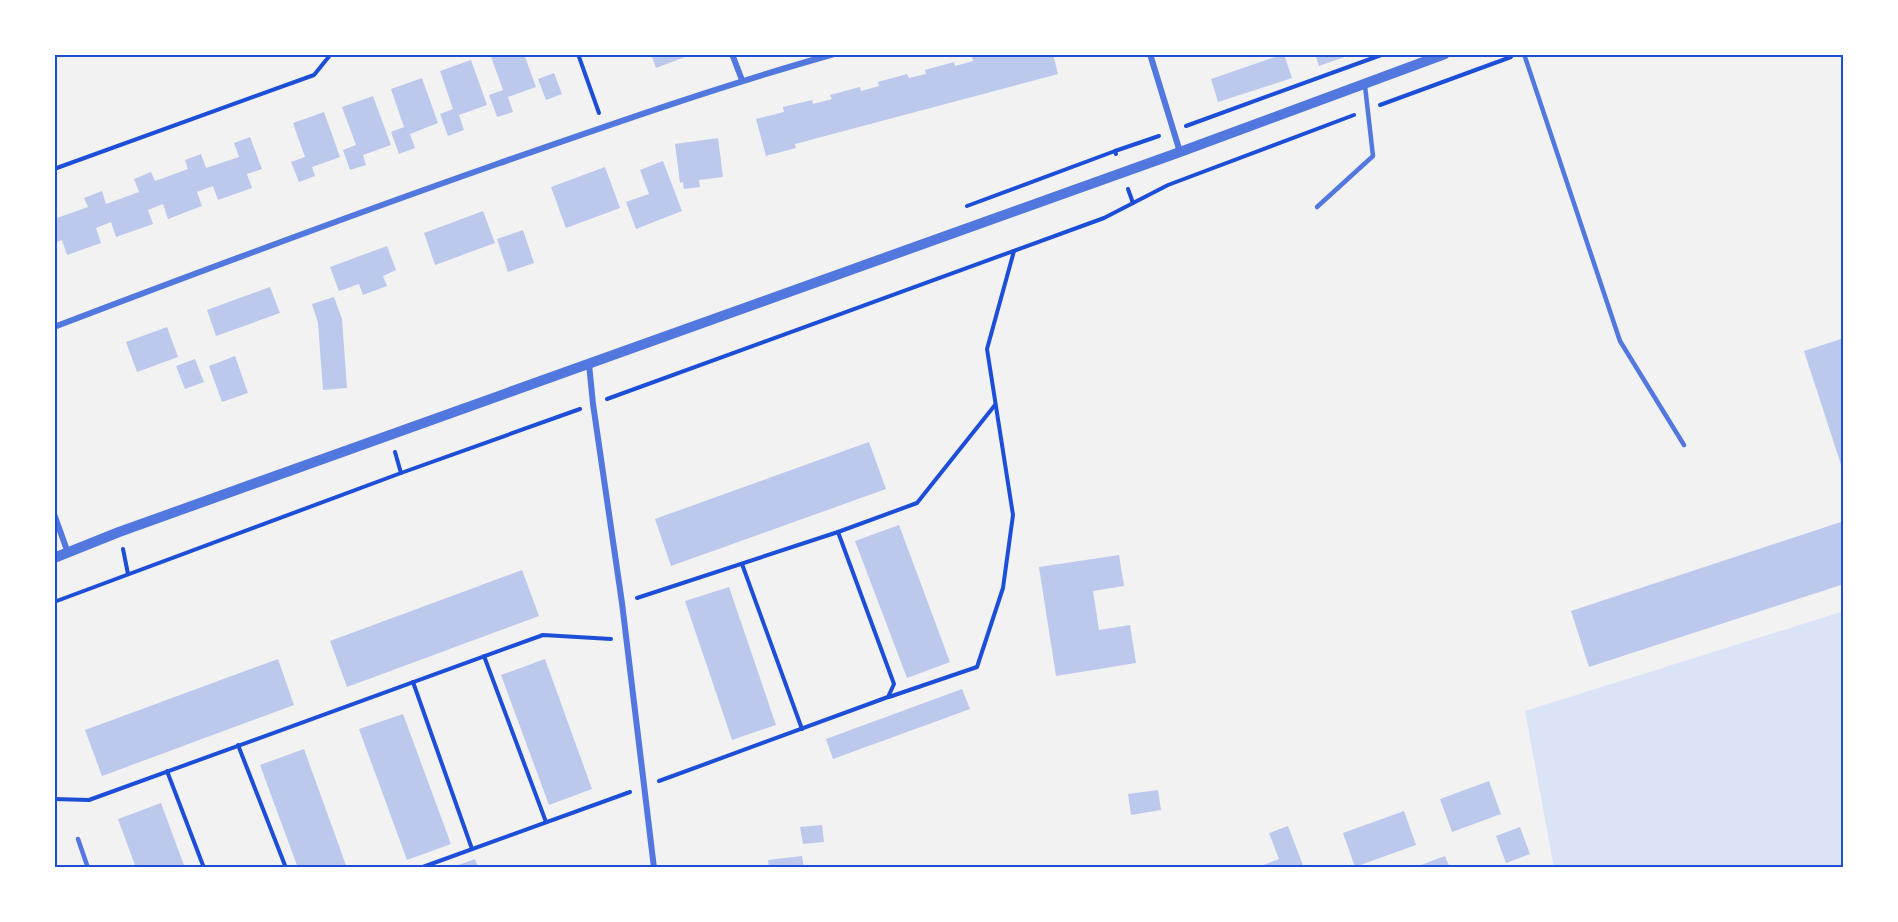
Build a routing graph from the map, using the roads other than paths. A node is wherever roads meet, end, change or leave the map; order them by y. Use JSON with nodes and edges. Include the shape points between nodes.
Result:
{"nodes":[{"id":1,"x":732,"y":54,"type":"edge"},
{"id":2,"x":834,"y":54,"type":"edge"},
{"id":3,"x":1150,"y":54,"type":"edge"},
{"id":4,"x":1445,"y":54,"type":"edge"},
{"id":5,"x":1524,"y":54,"type":"edge"},
{"id":6,"x":742,"y":80,"type":"junction"},
{"id":7,"x":1364,"y":83,"type":"junction"},
{"id":8,"x":1180,"y":152,"type":"junction"},
{"id":9,"x":1317,"y":207,"type":"dead end"},
{"id":10,"x":54,"y":327,"type":"edge"},
{"id":11,"x":589,"y":364,"type":"junction"},
{"id":12,"x":1684,"y":445,"type":"dead end"},
{"id":13,"x":54,"y":514,"type":"edge"},
{"id":14,"x":68,"y":553,"type":"junction"},
{"id":15,"x":54,"y":558,"type":"edge"},
{"id":16,"x":78,"y":839,"type":"dead end"},
{"id":17,"x":88,"y":868,"type":"edge"},
{"id":18,"x":654,"y":868,"type":"edge"}],
"edges":[{"from":1,"to":6,"type":"street"},
{"from":2,"to":6,"type":"street"},
{"from":3,"to":8,"type":"street"},
{"from":4,"to":7,"type":"street"},
{"from":5,"to":12,"type":"lane","via":[[1620,341]]},
{"from":6,"to":10,"type":"street","via":[[306,231]]},
{"from":7,"to":8,"type":"street"},
{"from":7,"to":9,"type":"lane","via":[[1373,156]]},
{"from":8,"to":11,"type":"street"},
{"from":11,"to":14,"type":"street"},
{"from":11,"to":18,"type":"street"},
{"from":13,"to":14,"type":"street"},
{"from":14,"to":15,"type":"street"},
{"from":16,"to":17,"type":"lane"}]}
